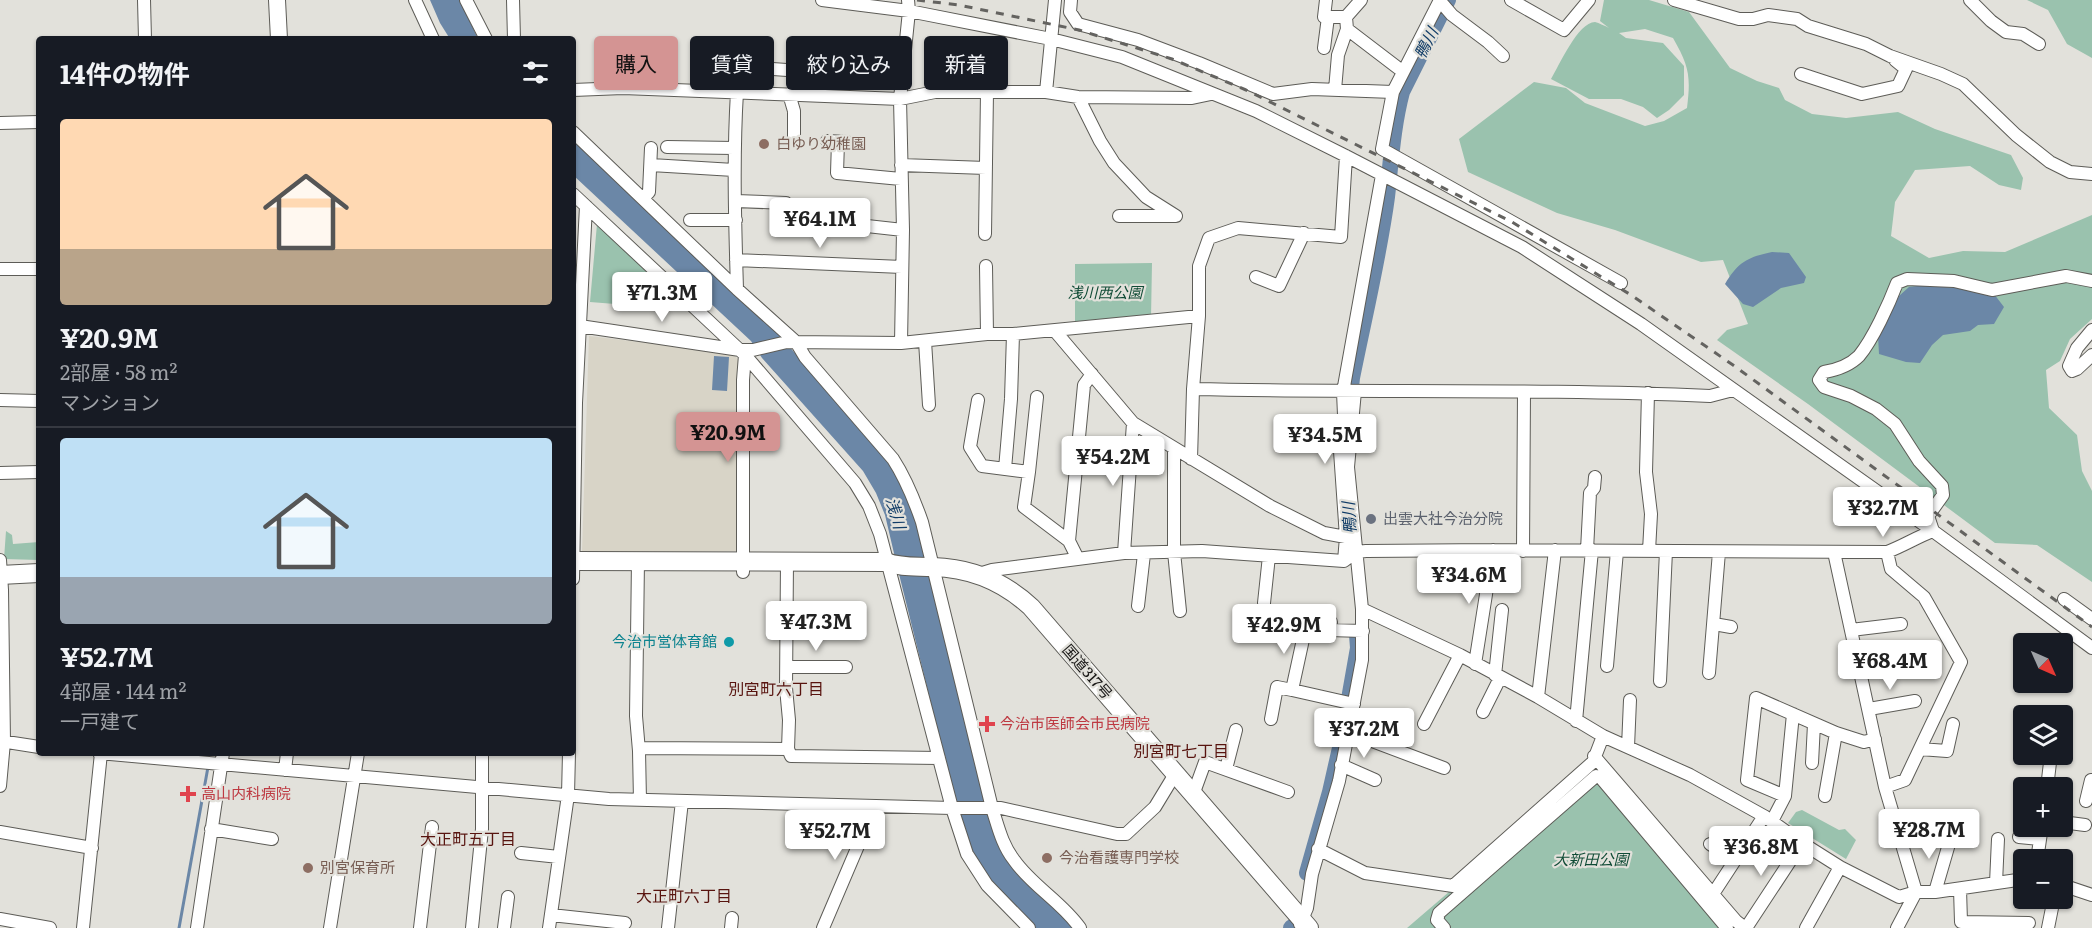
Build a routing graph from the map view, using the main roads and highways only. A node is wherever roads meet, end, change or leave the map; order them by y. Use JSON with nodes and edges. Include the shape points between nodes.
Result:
{"nodes":[{"id":1,"x":276,"y":0,"type":"edge"},
{"id":2,"x":279,"y":36,"type":"edge"},
{"id":3,"x":36,"y":562,"type":"edge"},
{"id":4,"x":0,"y":568,"type":"edge"},
{"id":5,"x":576,"y":568,"type":"edge"},
{"id":6,"x":36,"y":573,"type":"edge"},
{"id":7,"x":1303,"y":926,"type":"edge"}],
"edges":[{"from":1,"to":2,"type":"main road"},
{"from":3,"to":4,"type":"highway"},
{"from":4,"to":6,"type":"highway"},
{"from":5,"to":7,"type":"highway","name":"国道317号","via":[[931,567],[979,574],[1017,594],[1031,607]]}]}
